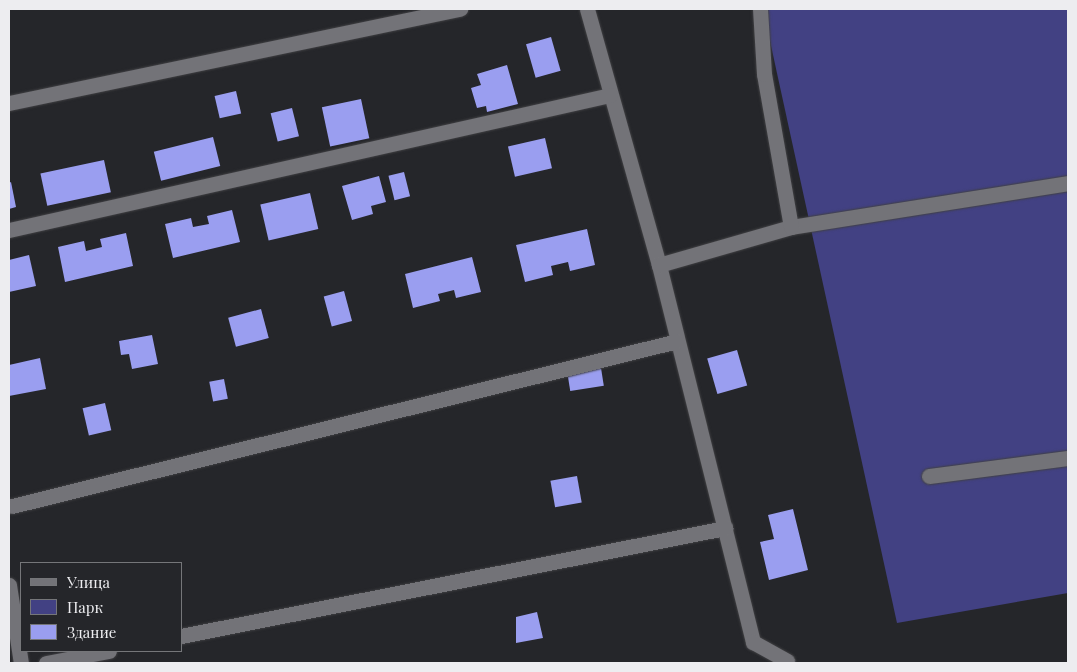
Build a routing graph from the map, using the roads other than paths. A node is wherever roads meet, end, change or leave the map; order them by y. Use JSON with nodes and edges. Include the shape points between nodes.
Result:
{"nodes":[{"id":1,"x":460,"y":9,"type":"edge"},
{"id":2,"x":587,"y":9,"type":"edge"},
{"id":3,"x":760,"y":9,"type":"edge"},
{"id":4,"x":610,"y":95,"type":"junction"},
{"id":5,"x":9,"y":103,"type":"edge"},
{"id":6,"x":1068,"y":184,"type":"edge"},
{"id":7,"x":791,"y":227,"type":"junction"},
{"id":8,"x":9,"y":230,"type":"edge"},
{"id":9,"x":659,"y":265,"type":"junction"},
{"id":10,"x":677,"y":341,"type":"junction"},
{"id":11,"x":1068,"y":458,"type":"edge"},
{"id":12,"x":929,"y":476,"type":"dead end"},
{"id":13,"x":10,"y":504,"type":"edge"},
{"id":14,"x":725,"y":528,"type":"junction"},
{"id":15,"x":9,"y":585,"type":"edge"},
{"id":16,"x":182,"y":636,"type":"edge"},
{"id":17,"x":104,"y":652,"type":"edge"},
{"id":18,"x":787,"y":661,"type":"dead end"},
{"id":19,"x":21,"y":663,"type":"edge"},
{"id":20,"x":46,"y":663,"type":"edge"}],
"edges":[{"from":1,"to":5,"type":"street"},
{"from":2,"to":4,"type":"street"},
{"from":3,"to":7,"type":"street","via":[[764,74]]},
{"from":4,"to":8,"type":"street"},
{"from":4,"to":9,"type":"street"},
{"from":6,"to":7,"type":"street"},
{"from":7,"to":9,"type":"street"},
{"from":9,"to":10,"type":"street"},
{"from":10,"to":13,"type":"street"},
{"from":10,"to":14,"type":"street"},
{"from":11,"to":12,"type":"street"},
{"from":14,"to":16,"type":"street"},
{"from":14,"to":18,"type":"street","via":[[753,642]]},
{"from":15,"to":19,"type":"street"},
{"from":17,"to":20,"type":"street"}]}
